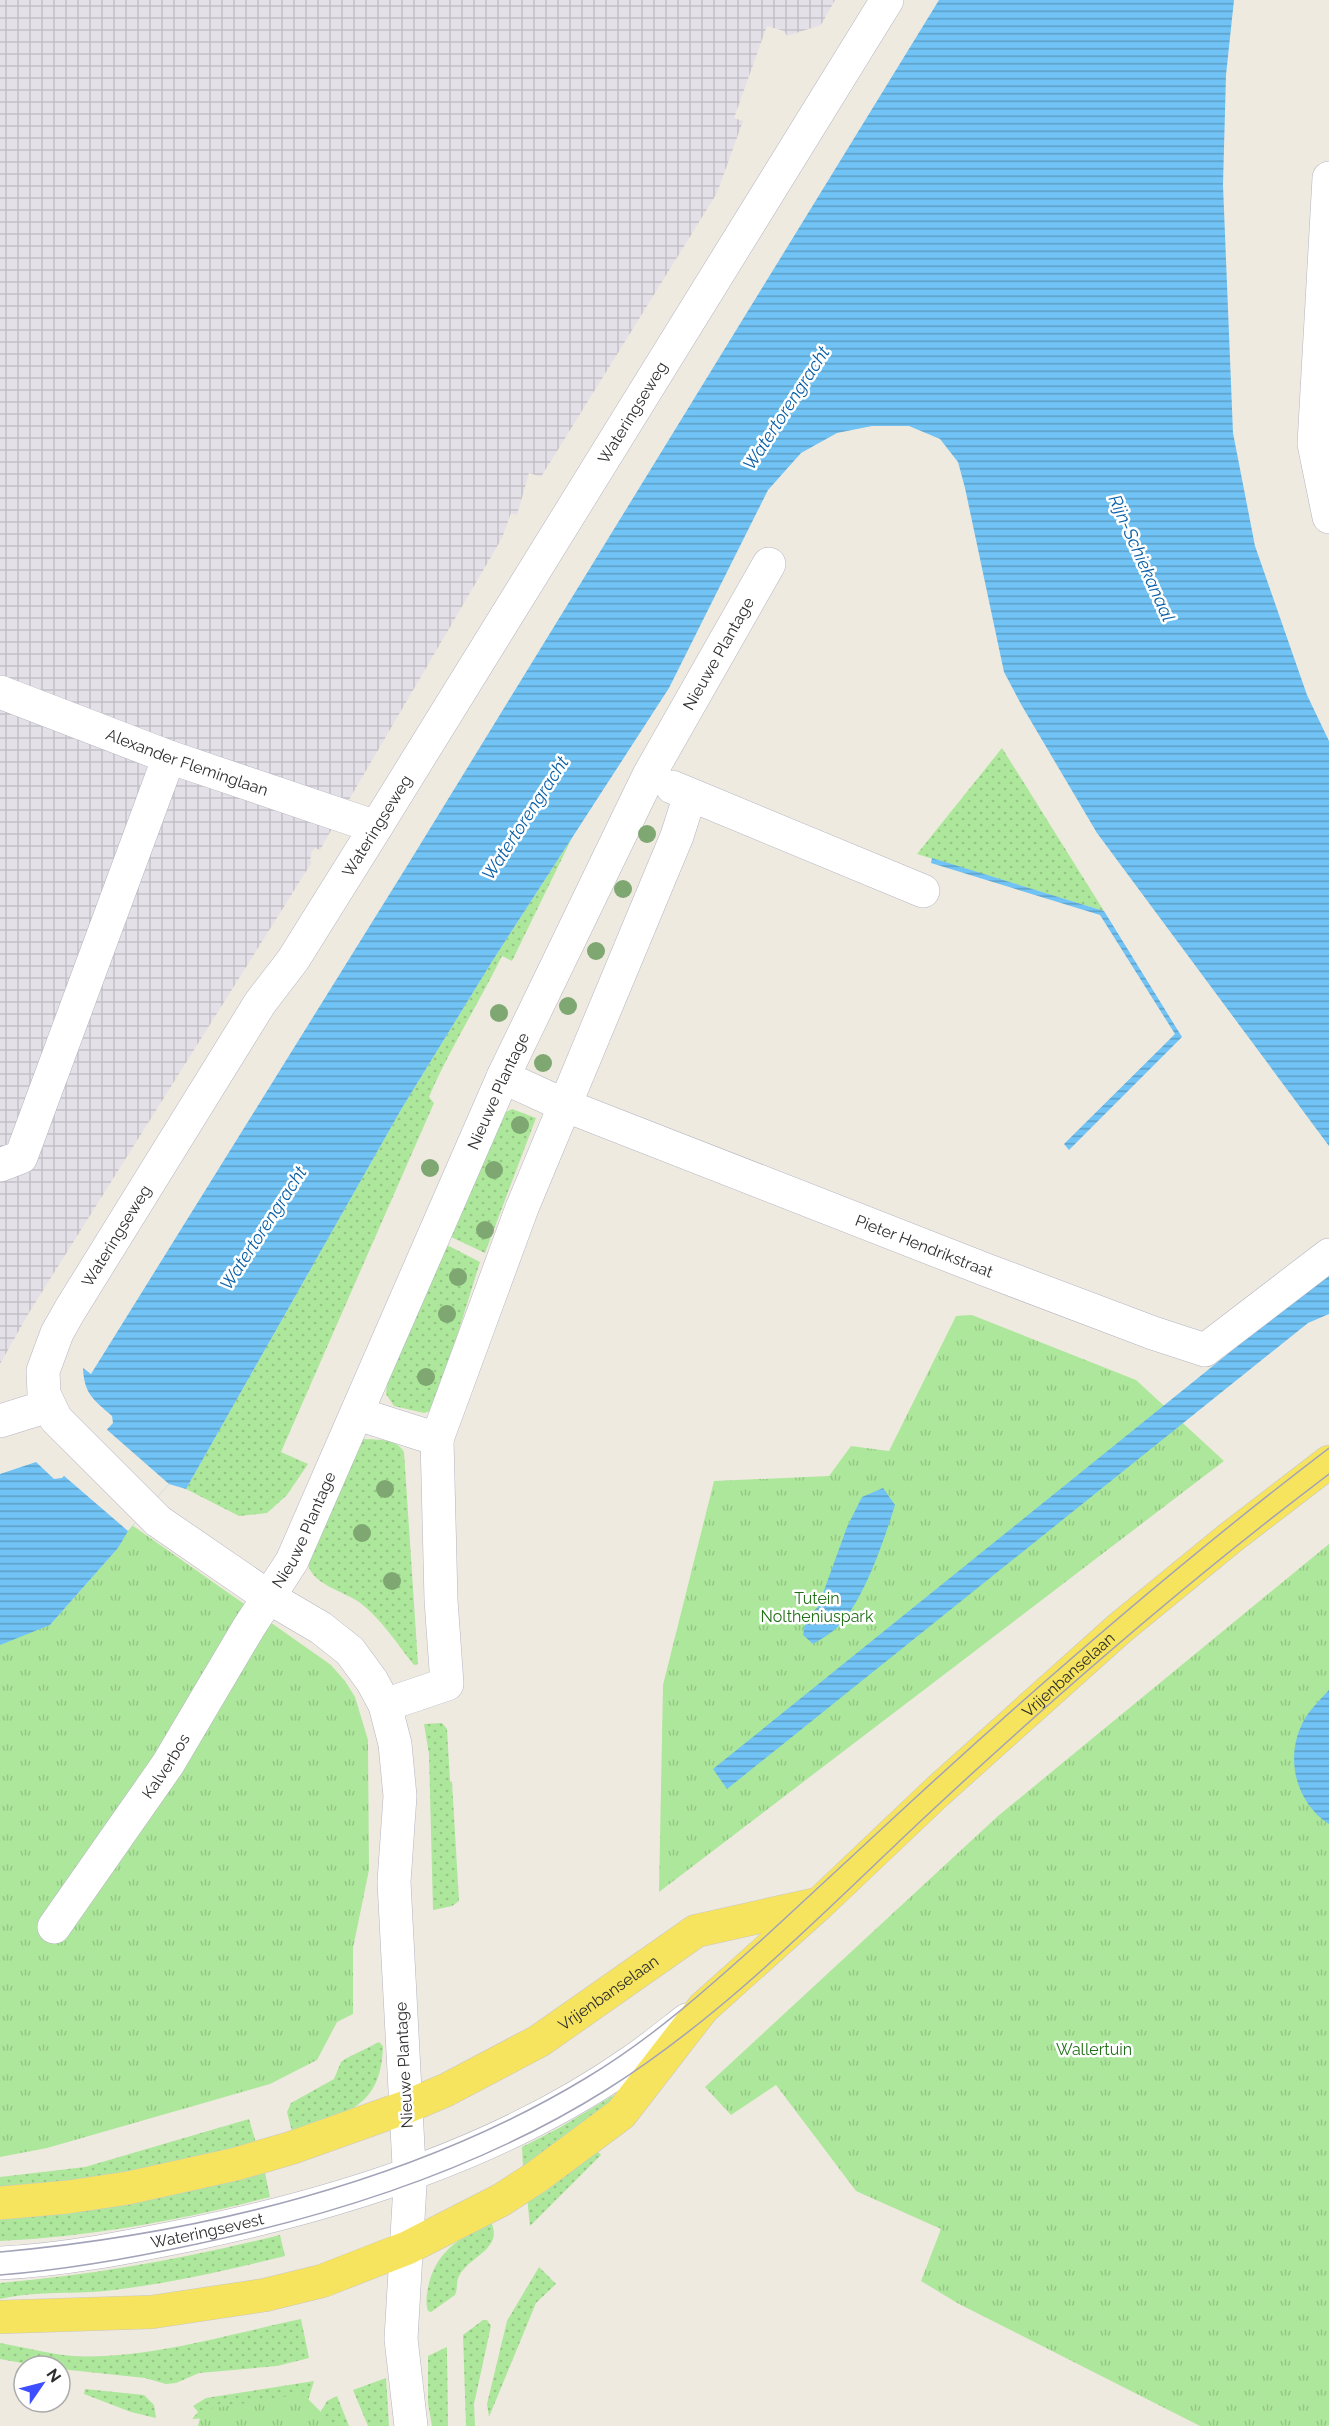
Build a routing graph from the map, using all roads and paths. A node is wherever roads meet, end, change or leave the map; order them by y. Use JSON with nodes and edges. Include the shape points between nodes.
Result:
{"nodes":[{"id":1,"x":887,"y":0,"type":"edge"},
{"id":2,"x":1329,"y":178,"type":"edge"},
{"id":3,"x":1329,"y":517,"type":"edge"},
{"id":4,"x":769,"y":564,"type":"dead end"},
{"id":5,"x":0,"y":692,"type":"edge"},
{"id":6,"x":169,"y":757,"type":"junction"},
{"id":7,"x":649,"y":775,"type":"junction"},
{"id":8,"x":690,"y":795,"type":"junction"},
{"id":9,"x":376,"y":827,"type":"junction"},
{"id":10,"x":923,"y":891,"type":"dead end"},
{"id":11,"x":503,"y":1077,"type":"junction"},
{"id":12,"x":564,"y":1105,"type":"junction"},
{"id":13,"x":0,"y":1165,"type":"edge"},
{"id":14,"x":1329,"y":1255,"type":"edge"},
{"id":15,"x":48,"y":1406,"type":"junction"},
{"id":16,"x":357,"y":1414,"type":"junction"},
{"id":17,"x":0,"y":1421,"type":"edge"},
{"id":18,"x":436,"y":1439,"type":"junction"},
{"id":19,"x":1329,"y":1462,"type":"edge"},
{"id":20,"x":270,"y":1598,"type":"junction"},
{"id":21,"x":385,"y":1705,"type":"junction"},
{"id":22,"x":820,"y":1903,"type":"junction"},
{"id":23,"x":54,"y":1927,"type":"dead end"},
{"id":24,"x":703,"y":2008,"type":"junction"},
{"id":25,"x":406,"y":2107,"type":"junction"},
{"id":26,"x":410,"y":2173,"type":"junction"},
{"id":27,"x":0,"y":2203,"type":"edge"},
{"id":28,"x":407,"y":2248,"type":"junction"},
{"id":29,"x":0,"y":2263,"type":"edge"},
{"id":30,"x":0,"y":2317,"type":"edge"},
{"id":31,"x":411,"y":2426,"type":"edge"}],
"edges":[{"from":1,"to":9,"type":"street","name":"Wateringseweg"},
{"from":2,"to":3,"type":"street","via":[[1314,444]]},
{"from":4,"to":7,"type":"street","name":"Nieuwe Plantage"},
{"from":5,"to":6,"type":"street","name":"Alexander Fleminglaan"},
{"from":6,"to":9,"type":"street","name":"Alexander Fleminglaan"},
{"from":6,"to":13,"type":"street","via":[[21,1157]]},
{"from":7,"to":8,"type":"street"},
{"from":7,"to":11,"type":"street","name":"Nieuwe Plantage"},
{"from":8,"to":10,"type":"street"},
{"from":8,"to":12,"type":"street","via":[[677,836]]},
{"from":9,"to":15,"type":"street","name":"Wateringseweg","via":[[293,960],[260,1003],[70,1310],[43,1371]]},
{"from":11,"to":12,"type":"street","name":"Pieter Hendrikstraat"},
{"from":11,"to":16,"type":"street","name":"Nieuwe Plantage"},
{"from":12,"to":14,"type":"street","name":"Pieter Hendrikstraat","via":[[989,1271],[1205,1350]]},
{"from":12,"to":18,"type":"street"},
{"from":15,"to":17,"type":"street"},
{"from":15,"to":20,"type":"street","name":"Wateringseweg","via":[[56,1419],[158,1521]]},
{"from":16,"to":18,"type":"street"},
{"from":16,"to":20,"type":"street","name":"Nieuwe Plantage","via":[[292,1561]]},
{"from":18,"to":21,"type":"street","via":[[447,1684]]},
{"from":19,"to":22,"type":"main road","name":"Vrijenbanselaan","via":[[1120,1628]]},
{"from":20,"to":21,"type":"street","name":"Nieuwe Plantage","via":[[321,1628],[350,1651]]},
{"from":20,"to":23,"type":"street","name":"Kalverbos","via":[[168,1764]]},
{"from":21,"to":25,"type":"street","name":"Nieuwe Plantage","via":[[395,1744],[400,1796],[394,1882]]},
{"from":22,"to":24,"type":"main road","name":"Vrijenbanselaan"},
{"from":22,"to":25,"type":"main road","name":"Vrijenbanselaan","via":[[696,1931],[539,2041],[446,2091]]},
{"from":24,"to":26,"type":"street","name":"Vrijenbanselaan","via":[[586,2091],[514,2130]]},
{"from":24,"to":28,"type":"main road","name":"Vrijenbanselaan","via":[[621,2114],[501,2200]]},
{"from":25,"to":26,"type":"street","name":"Nieuwe Plantage"},
{"from":25,"to":27,"type":"main road","via":[[236,2164],[128,2188]]},
{"from":26,"to":28,"type":"street","name":"Nieuwe Plantage"},
{"from":26,"to":29,"type":"street","name":"Wateringsevest","via":[[261,2220],[131,2247]]},
{"from":28,"to":30,"type":"main road","via":[[322,2281],[265,2295],[152,2312]]},
{"from":28,"to":31,"type":"street","name":"Nieuwe Plantage","via":[[401,2339]]}]}
